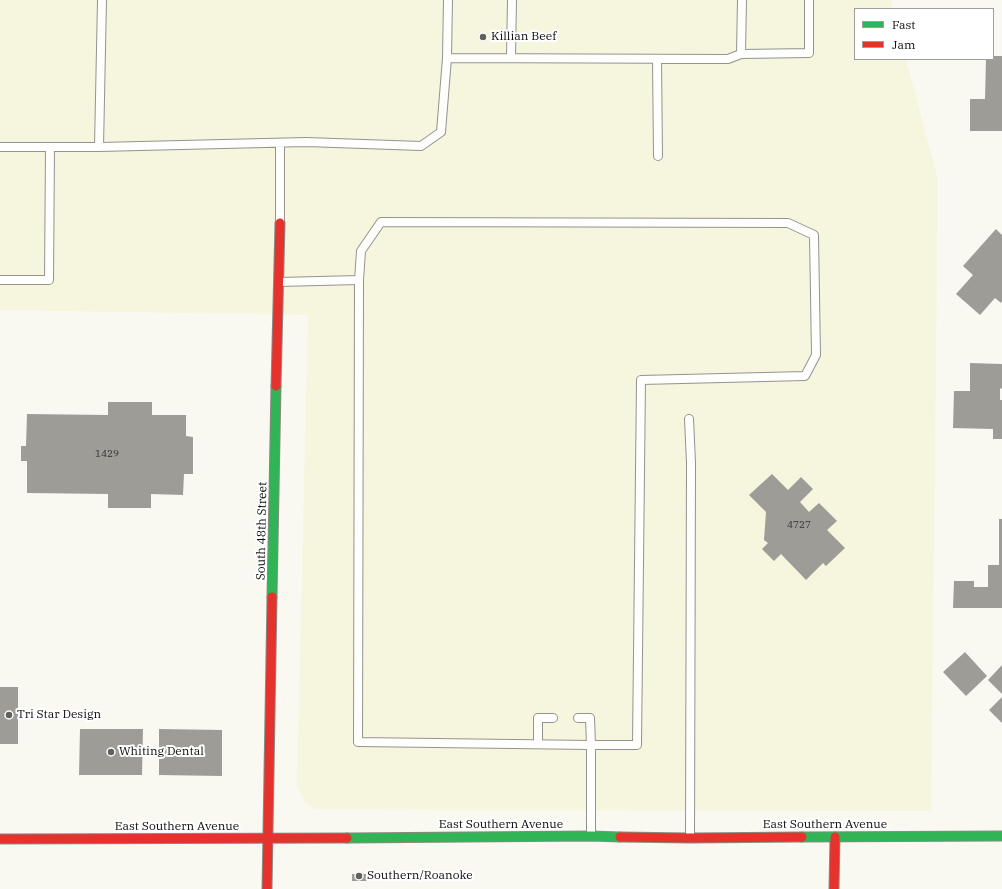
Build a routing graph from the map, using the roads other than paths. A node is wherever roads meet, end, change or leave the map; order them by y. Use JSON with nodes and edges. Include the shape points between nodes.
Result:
{"nodes":[{"id":1,"x":102,"y":0,"type":"edge"},
{"id":2,"x":448,"y":0,"type":"edge"},
{"id":3,"x":512,"y":0,"type":"edge"},
{"id":4,"x":742,"y":0,"type":"edge"},
{"id":5,"x":809,"y":0,"type":"edge"},
{"id":6,"x":741,"y":54,"type":"junction"},
{"id":7,"x":447,"y":58,"type":"junction"},
{"id":8,"x":511,"y":58,"type":"junction"},
{"id":9,"x":657,"y":59,"type":"junction"},
{"id":10,"x":280,"y":143,"type":"junction"},
{"id":11,"x":0,"y":146,"type":"edge"},
{"id":12,"x":50,"y":147,"type":"junction"},
{"id":13,"x":99,"y":147,"type":"junction"},
{"id":14,"x":658,"y":156,"type":"dead end"},
{"id":15,"x":280,"y":223,"type":"joint"},
{"id":16,"x":0,"y":280,"type":"edge"},
{"id":17,"x":359,"y":280,"type":"junction"},
{"id":18,"x":279,"y":282,"type":"junction"},
{"id":19,"x":689,"y":419,"type":"dead end"},
{"id":20,"x":553,"y":718,"type":"dead end"},
{"id":21,"x":578,"y":718,"type":"dead end"},
{"id":22,"x":538,"y":744,"type":"junction"},
{"id":23,"x":591,"y":745,"type":"junction"},
{"id":24,"x":591,"y":836,"type":"junction"},
{"id":25,"x":1002,"y":836,"type":"edge"},
{"id":26,"x":835,"y":837,"type":"junction"},
{"id":27,"x":690,"y":838,"type":"junction"},
{"id":28,"x":0,"y":839,"type":"edge"},
{"id":29,"x":268,"y":839,"type":"junction"},
{"id":30,"x":267,"y":889,"type":"edge"},
{"id":31,"x":834,"y":889,"type":"edge"}],
"edges":[{"from":1,"to":13,"type":"lane"},
{"from":2,"to":7,"type":"lane"},
{"from":3,"to":8,"type":"lane"},
{"from":4,"to":6,"type":"lane"},
{"from":5,"to":6,"type":"lane","via":[[809,53]]},
{"from":6,"to":9,"type":"lane","via":[[728,59]]},
{"from":7,"to":8,"type":"lane"},
{"from":7,"to":10,"type":"lane","via":[[441,132],[421,146]]},
{"from":8,"to":9,"type":"lane"},
{"from":9,"to":14,"type":"lane"},
{"from":10,"to":13,"type":"lane"},
{"from":10,"to":15,"type":"lane"},
{"from":11,"to":12,"type":"lane"},
{"from":12,"to":13,"type":"lane"},
{"from":12,"to":16,"type":"lane","via":[[49,280]]},
{"from":15,"to":18,"type":"main road","name":"South 48th Street"},
{"from":17,"to":18,"type":"lane"},
{"from":17,"to":22,"type":"lane","via":[[358,742]]},
{"from":17,"to":23,"type":"lane","via":[[361,251],[381,222],[788,223],[814,235],[816,355],[805,376],[641,380],[637,745]]},
{"from":18,"to":29,"type":"main road","name":"South 48th Street"},
{"from":19,"to":27,"type":"lane"},
{"from":20,"to":22,"type":"lane","via":[[538,718]]},
{"from":21,"to":23,"type":"lane","via":[[590,718]]},
{"from":22,"to":23,"type":"lane"},
{"from":23,"to":24,"type":"lane"},
{"from":24,"to":27,"type":"main road","name":"East Southern Avenue"},
{"from":24,"to":29,"type":"main road","name":"East Southern Avenue"},
{"from":25,"to":26,"type":"main road","name":"East Southern Avenue"},
{"from":26,"to":27,"type":"main road","name":"East Southern Avenue"},
{"from":26,"to":31,"type":"main road"},
{"from":28,"to":29,"type":"main road","name":"East Southern Avenue"},
{"from":29,"to":30,"type":"main road","name":"South 48th Street"}]}
